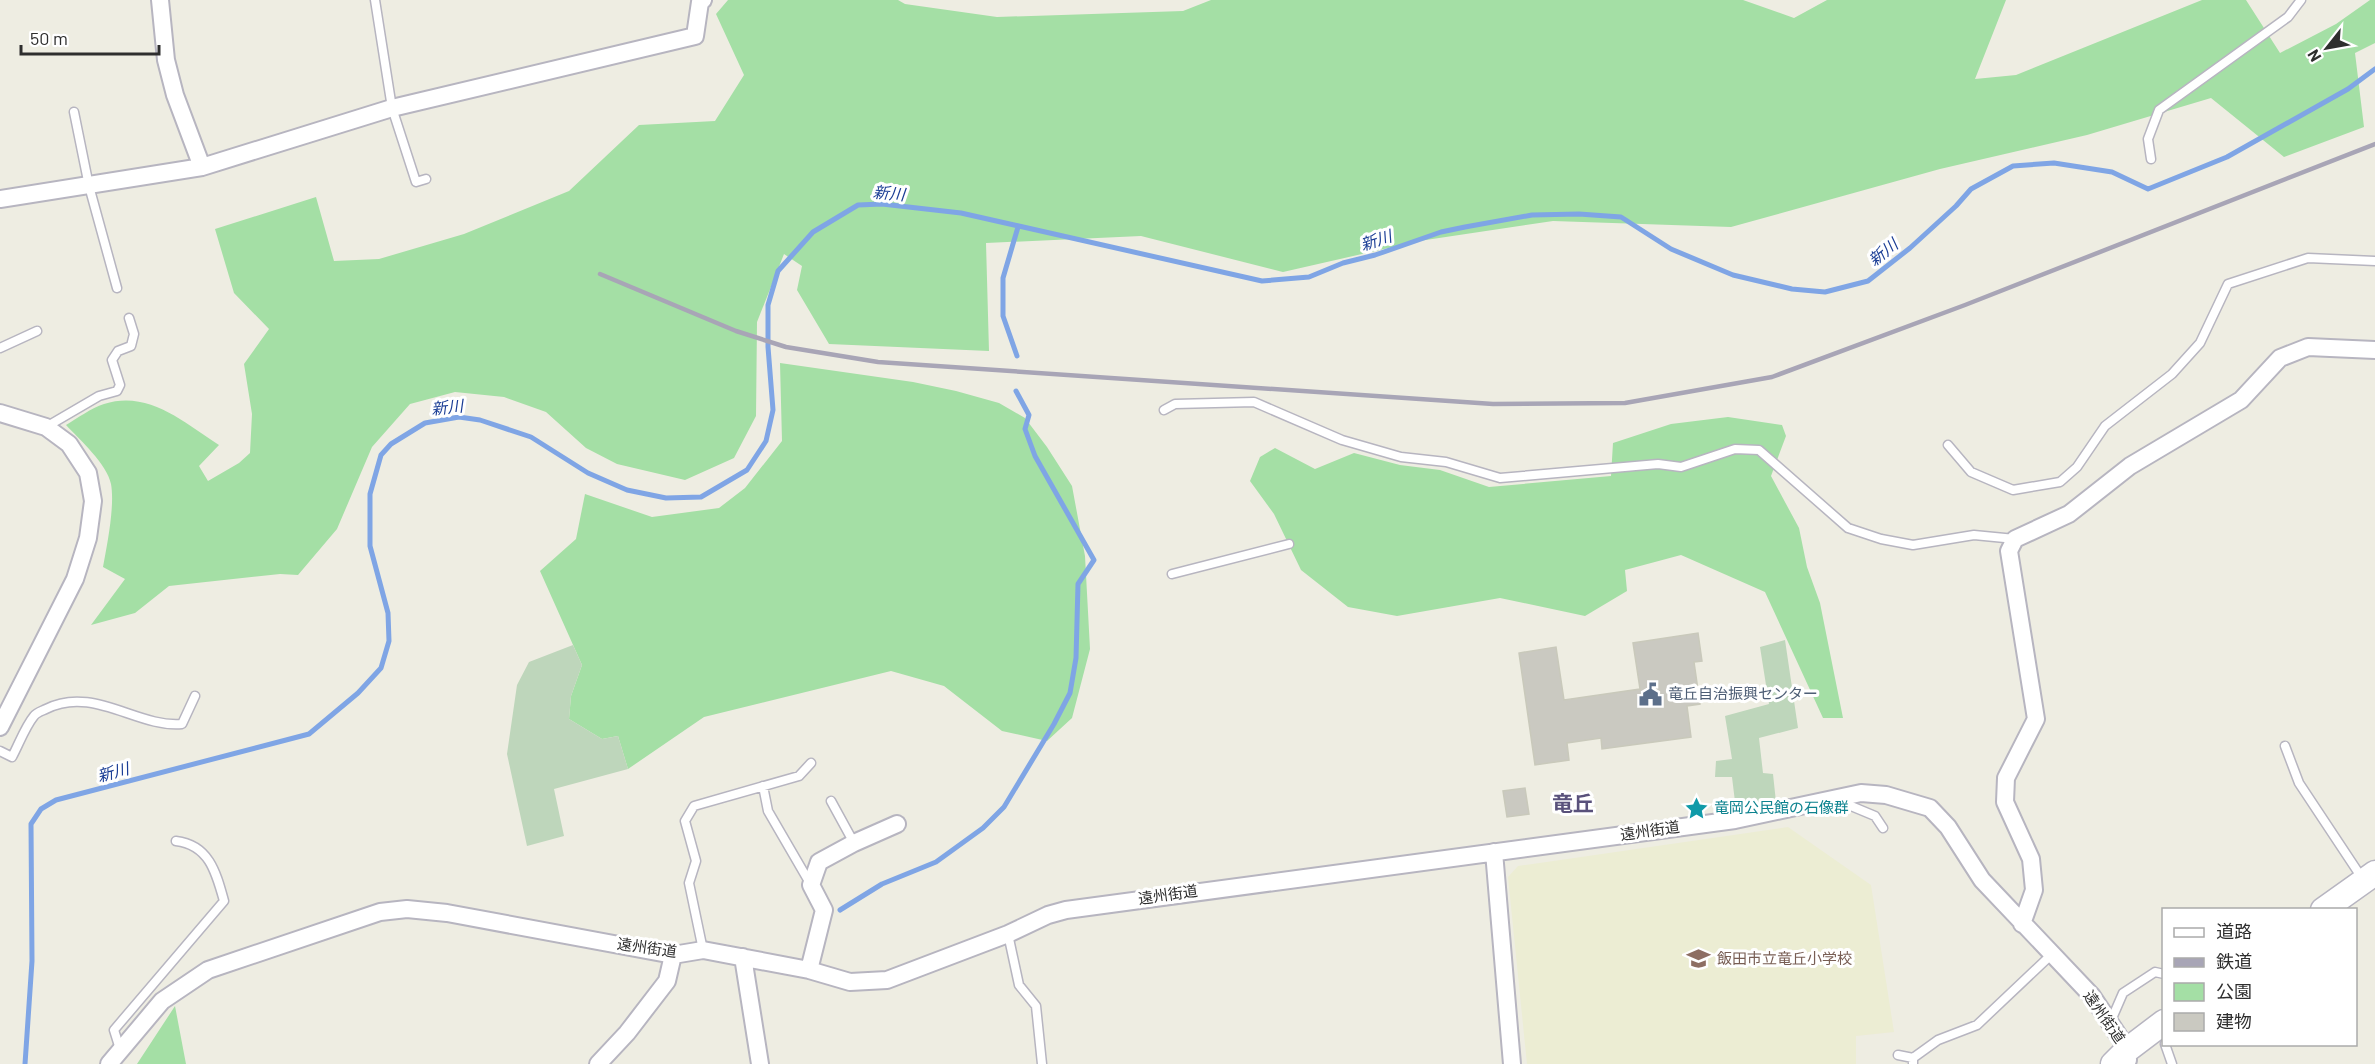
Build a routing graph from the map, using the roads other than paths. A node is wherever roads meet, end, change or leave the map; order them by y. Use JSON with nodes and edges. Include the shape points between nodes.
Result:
{"nodes":[{"id":1,"x":160,"y":0,"type":"edge"},
{"id":2,"x":375,"y":0,"type":"edge"},
{"id":3,"x":703,"y":0,"type":"edge"},
{"id":4,"x":2301,"y":0,"type":"edge"},
{"id":5,"x":392,"y":108,"type":"junction"},
{"id":6,"x":74,"y":112,"type":"dead end"},
{"id":7,"x":2151,"y":159,"type":"dead end"},
{"id":8,"x":202,"y":166,"type":"junction"},
{"id":9,"x":426,"y":179,"type":"dead end"},
{"id":10,"x":89,"y":186,"type":"junction"},
{"id":11,"x":0,"y":199,"type":"edge"},
{"id":12,"x":2375,"y":261,"type":"edge"},
{"id":13,"x":117,"y":288,"type":"dead end"},
{"id":14,"x":129,"y":318,"type":"dead end"},
{"id":15,"x":37,"y":331,"type":"dead end"},
{"id":16,"x":0,"y":348,"type":"edge"},
{"id":17,"x":2375,"y":350,"type":"edge"},
{"id":18,"x":1164,"y":410,"type":"dead end"},
{"id":19,"x":0,"y":413,"type":"edge"},
{"id":20,"x":46,"y":427,"type":"junction"},
{"id":21,"x":1948,"y":445,"type":"dead end"},
{"id":22,"x":2014,"y":539,"type":"junction"},
{"id":23,"x":1289,"y":544,"type":"dead end"},
{"id":24,"x":1172,"y":574,"type":"dead end"},
{"id":25,"x":195,"y":696,"type":"dead end"},
{"id":26,"x":0,"y":728,"type":"edge"},
{"id":27,"x":2284,"y":746,"type":"dead end"},
{"id":28,"x":0,"y":751,"type":"edge"},
{"id":29,"x":811,"y":763,"type":"dead end"},
{"id":30,"x":763,"y":786,"type":"junction"},
{"id":31,"x":1836,"y":800,"type":"junction"},
{"id":32,"x":831,"y":801,"type":"dead end"},
{"id":33,"x":897,"y":824,"type":"dead end"},
{"id":34,"x":1883,"y":828,"type":"dead end"},
{"id":35,"x":176,"y":841,"type":"dead end"},
{"id":36,"x":854,"y":843,"type":"junction"},
{"id":37,"x":1494,"y":852,"type":"junction"},
{"id":38,"x":2369,"y":877,"type":"edge"},
{"id":39,"x":811,"y":885,"type":"junction"},
{"id":40,"x":2324,"y":908,"type":"edge"},
{"id":41,"x":2022,"y":924,"type":"junction"},
{"id":42,"x":1008,"y":934,"type":"junction"},
{"id":43,"x":703,"y":950,"type":"junction"},
{"id":44,"x":673,"y":955,"type":"junction"},
{"id":45,"x":2051,"y":955,"type":"junction"},
{"id":46,"x":743,"y":957,"type":"junction"},
{"id":47,"x":809,"y":970,"type":"junction"},
{"id":48,"x":2162,"y":974,"type":"edge"},
{"id":49,"x":2110,"y":1023,"type":"junction"},
{"id":50,"x":2162,"y":1034,"type":"edge"},
{"id":51,"x":2166,"y":1046,"type":"edge"},
{"id":52,"x":120,"y":1049,"type":"junction"},
{"id":53,"x":1898,"y":1055,"type":"dead end"},
{"id":54,"x":2123,"y":1059,"type":"edge"},
{"id":55,"x":1913,"y":1061,"type":"edge"},
{"id":56,"x":109,"y":1064,"type":"edge"},
{"id":57,"x":598,"y":1064,"type":"edge"},
{"id":58,"x":760,"y":1064,"type":"edge"},
{"id":59,"x":1042,"y":1064,"type":"edge"},
{"id":60,"x":1512,"y":1064,"type":"edge"},
{"id":61,"x":2172,"y":1064,"type":"edge"}],
"edges":[{"from":1,"to":8,"type":"street","via":[[166,60]]},
{"from":2,"to":5,"type":"lane"},
{"from":3,"to":5,"type":"street","via":[[695,36]]},
{"from":4,"to":7,"type":"lane","via":[[2288,17],[2158,110],[2148,139]]},
{"from":5,"to":8,"type":"street"},
{"from":5,"to":9,"type":"lane","via":[[416,182]]},
{"from":6,"to":10,"type":"lane"},
{"from":8,"to":10,"type":"street"},
{"from":10,"to":11,"type":"street"},
{"from":10,"to":13,"type":"lane"},
{"from":12,"to":21,"type":"lane","via":[[2308,258],[2228,284],[2200,343],[2172,374],[2105,426],[2077,467],[2060,482],[2013,490],[1971,472]]},
{"from":14,"to":20,"type":"lane","via":[[134,334],[130,346],[118,351],[112,360],[120,385],[117,391],[99,396]]},
{"from":15,"to":16,"type":"lane"},
{"from":17,"to":22,"type":"street","via":[[2308,348],[2280,358],[2241,400],[2130,466],[2069,514]]},
{"from":18,"to":22,"type":"lane","via":[[1176,404],[1254,402],[1342,440],[1500,478],[1658,464],[1681,467],[1735,449],[1759,450],[1848,528],[1913,545],[1974,535]]},
{"from":19,"to":20,"type":"street"},
{"from":20,"to":26,"type":"street","via":[[69,444],[88,473],[93,501],[88,538],[75,579]]},
{"from":22,"to":41,"type":"street","via":[[2009,551],[2036,719],[2006,778],[2005,802],[2031,860],[2034,890]]},
{"from":23,"to":24,"type":"lane"},
{"from":25,"to":28,"type":"lane","via":[[182,724],[167,725],[102,704],[55,704],[35,714],[12,757]]},
{"from":27,"to":38,"type":"lane","via":[[2299,783]]},
{"from":29,"to":30,"type":"lane","via":[[799,776]]},
{"from":30,"to":39,"type":"lane","via":[[768,811]]},
{"from":30,"to":43,"type":"lane","via":[[694,806],[685,821],[696,861],[689,883]]},
{"from":31,"to":34,"type":"lane","via":[[1875,816]]},
{"from":31,"to":37,"type":"street","name":"遠州街道","via":[[1735,820]]},
{"from":31,"to":41,"type":"street","name":"遠州街道","via":[[1861,793],[1886,795],[1930,808],[1948,827],[1982,880]]},
{"from":32,"to":36,"type":"lane"},
{"from":33,"to":36,"type":"street"},
{"from":35,"to":52,"type":"lane","via":[[189,842],[204,854],[215,869],[224,901],[114,1030]]},
{"from":36,"to":39,"type":"street","via":[[819,862]]},
{"from":37,"to":42,"type":"street","name":"遠州街道","via":[[1100,904],[1048,915]]},
{"from":37,"to":60,"type":"street"},
{"from":38,"to":40,"type":"street"},
{"from":39,"to":47,"type":"street","via":[[824,910]]},
{"from":41,"to":45,"type":"street","name":"遠州街道"},
{"from":42,"to":47,"type":"street","name":"遠州街道","via":[[887,980],[850,982]]},
{"from":42,"to":59,"type":"lane","via":[[1018,985],[1036,1006]]},
{"from":43,"to":44,"type":"street","name":"遠州街道"},
{"from":43,"to":46,"type":"street","name":"遠州街道"},
{"from":44,"to":52,"type":"street","name":"遠州街道","via":[[447,913],[407,909],[380,912],[208,970],[162,1001]]},
{"from":44,"to":57,"type":"street","via":[[667,981]]},
{"from":45,"to":49,"type":"street","name":"遠州街道","via":[[2092,996]]},
{"from":45,"to":55,"type":"lane","via":[[1977,1024],[1938,1040]]},
{"from":46,"to":47,"type":"street","name":"遠州街道"},
{"from":46,"to":58,"type":"street"},
{"from":48,"to":49,"type":"lane","via":[[2155,972],[2123,993]]},
{"from":49,"to":54,"type":"street","name":"遠州街道"},
{"from":50,"to":54,"type":"street","name":"遠州街道"},
{"from":51,"to":61,"type":"lane"},
{"from":52,"to":56,"type":"street","name":"遠州街道"},
{"from":53,"to":55,"type":"lane"}]}
